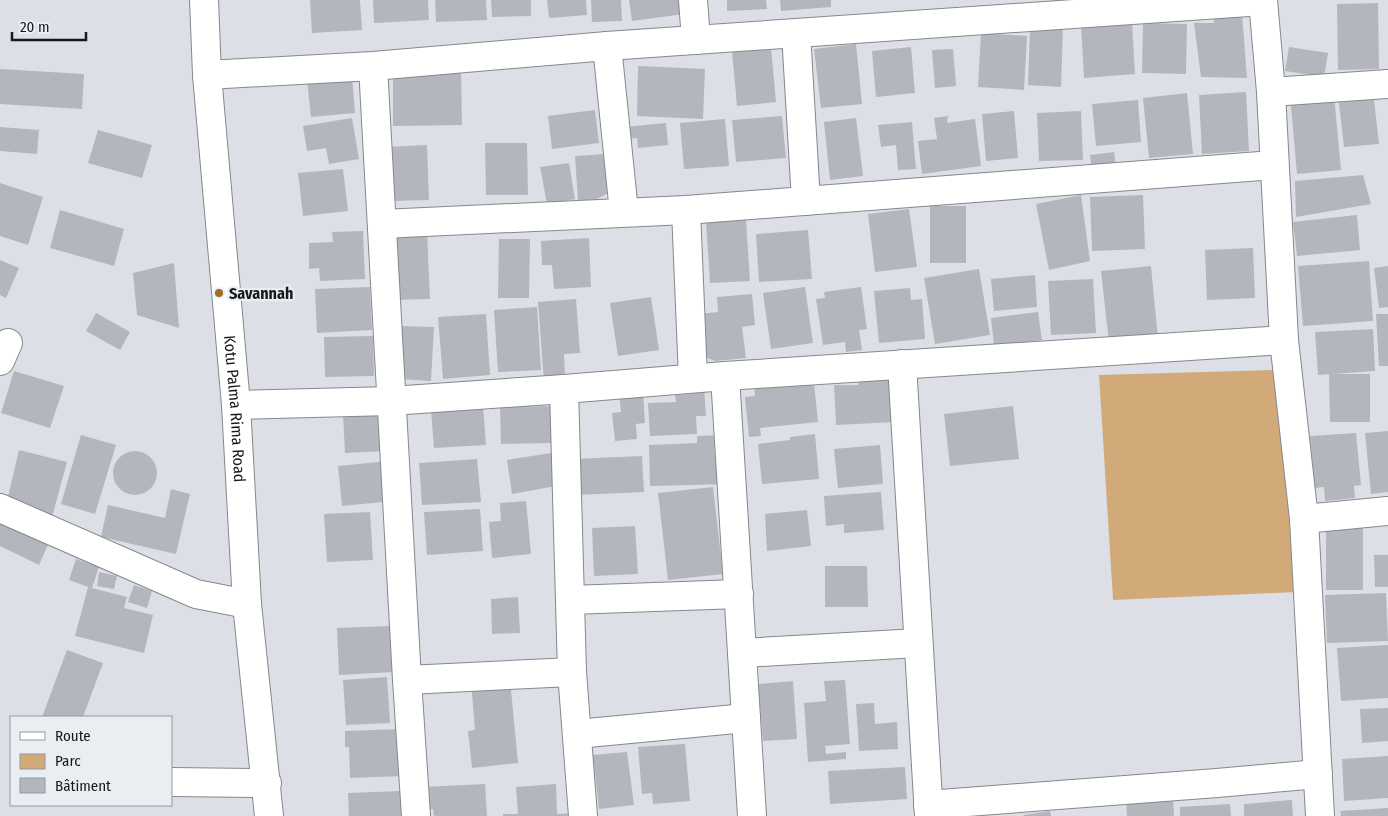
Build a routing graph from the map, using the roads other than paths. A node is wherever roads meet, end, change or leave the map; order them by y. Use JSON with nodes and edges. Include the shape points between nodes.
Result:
{"nodes":[{"id":1,"x":204,"y":0,"type":"edge"},
{"id":2,"x":693,"y":0,"type":"edge"},
{"id":3,"x":1263,"y":1,"type":"edge"},
{"id":4,"x":796,"y":33,"type":"junction"},
{"id":5,"x":696,"y":40,"type":"junction"},
{"id":6,"x":607,"y":46,"type":"junction"},
{"id":7,"x":373,"y":66,"type":"junction"},
{"id":8,"x":207,"y":75,"type":"junction"},
{"id":9,"x":1388,"y":84,"type":"edge"},
{"id":10,"x":1270,"y":92,"type":"junction"},
{"id":11,"x":1274,"y":166,"type":"junction"},
{"id":12,"x":806,"y":201,"type":"junction"},
{"id":13,"x":686,"y":210,"type":"junction"},
{"id":14,"x":624,"y":212,"type":"junction"},
{"id":15,"x":382,"y":224,"type":"junction"},
{"id":16,"x":1284,"y":340,"type":"junction"},
{"id":17,"x":902,"y":364,"type":"junction"},
{"id":18,"x":725,"y":376,"type":"junction"},
{"id":19,"x":693,"y":378,"type":"junction"},
{"id":20,"x":564,"y":389,"type":"junction"},
{"id":21,"x":391,"y":401,"type":"junction"},
{"id":22,"x":236,"y":405,"type":"junction"},
{"id":23,"x":0,"y":508,"type":"edge"},
{"id":24,"x":1388,"y":511,"type":"edge"},
{"id":25,"x":1304,"y":519,"type":"junction"},
{"id":26,"x":739,"y":594,"type":"junction"},
{"id":27,"x":570,"y":600,"type":"junction"},
{"id":28,"x":247,"y":604,"type":"junction"},
{"id":29,"x":918,"y":643,"type":"junction"},
{"id":30,"x":742,"y":653,"type":"junction"},
{"id":31,"x":572,"y":672,"type":"junction"},
{"id":32,"x":406,"y":680,"type":"junction"},
{"id":33,"x":746,"y":718,"type":"junction"},
{"id":34,"x":577,"y":734,"type":"junction"},
{"id":35,"x":1318,"y":774,"type":"junction"},
{"id":36,"x":172,"y":782,"type":"edge"},
{"id":37,"x":266,"y":783,"type":"junction"},
{"id":38,"x":929,"y":810,"type":"edge"},
{"id":39,"x":269,"y":816,"type":"edge"},
{"id":40,"x":416,"y":816,"type":"edge"},
{"id":41,"x":583,"y":816,"type":"edge"},
{"id":42,"x":752,"y":816,"type":"edge"},
{"id":43,"x":1320,"y":816,"type":"edge"}],
"edges":[{"from":1,"to":8,"type":"street","name":"Kotu Palma Rima Road"},
{"from":2,"to":5,"type":"street"},
{"from":3,"to":4,"type":"street"},
{"from":3,"to":10,"type":"street"},
{"from":4,"to":5,"type":"street"},
{"from":4,"to":12,"type":"street"},
{"from":5,"to":6,"type":"street"},
{"from":6,"to":7,"type":"street"},
{"from":6,"to":14,"type":"street"},
{"from":7,"to":8,"type":"street"},
{"from":7,"to":15,"type":"street"},
{"from":8,"to":22,"type":"street","name":"Kotu Palma Rima Road"},
{"from":9,"to":10,"type":"street"},
{"from":10,"to":11,"type":"street"},
{"from":11,"to":12,"type":"street"},
{"from":11,"to":16,"type":"street"},
{"from":12,"to":13,"type":"street"},
{"from":13,"to":14,"type":"street"},
{"from":13,"to":19,"type":"street"},
{"from":14,"to":15,"type":"street"},
{"from":15,"to":21,"type":"street"},
{"from":16,"to":17,"type":"street"},
{"from":16,"to":25,"type":"street"},
{"from":17,"to":18,"type":"street"},
{"from":17,"to":29,"type":"street"},
{"from":18,"to":19,"type":"street"},
{"from":18,"to":26,"type":"street"},
{"from":19,"to":20,"type":"street"},
{"from":20,"to":21,"type":"street"},
{"from":20,"to":27,"type":"street"},
{"from":21,"to":22,"type":"street"},
{"from":21,"to":32,"type":"street"},
{"from":22,"to":28,"type":"street","name":"Kotu Palma Rima Road"},
{"from":23,"to":28,"type":"street","via":[[196,594]]},
{"from":24,"to":25,"type":"street"},
{"from":25,"to":35,"type":"street"},
{"from":26,"to":27,"type":"street"},
{"from":26,"to":30,"type":"street"},
{"from":27,"to":31,"type":"street"},
{"from":28,"to":37,"type":"street","name":"Kotu Palma Rima Road"},
{"from":29,"to":30,"type":"street"},
{"from":29,"to":38,"type":"street"},
{"from":30,"to":33,"type":"street"},
{"from":31,"to":32,"type":"street"},
{"from":31,"to":34,"type":"street"},
{"from":32,"to":40,"type":"street"},
{"from":33,"to":34,"type":"street"},
{"from":33,"to":42,"type":"street"},
{"from":34,"to":41,"type":"street"},
{"from":35,"to":38,"type":"street"},
{"from":35,"to":43,"type":"street"},
{"from":36,"to":37,"type":"street"},
{"from":37,"to":39,"type":"street","name":"Kotu Palma Rima Road"}]}
